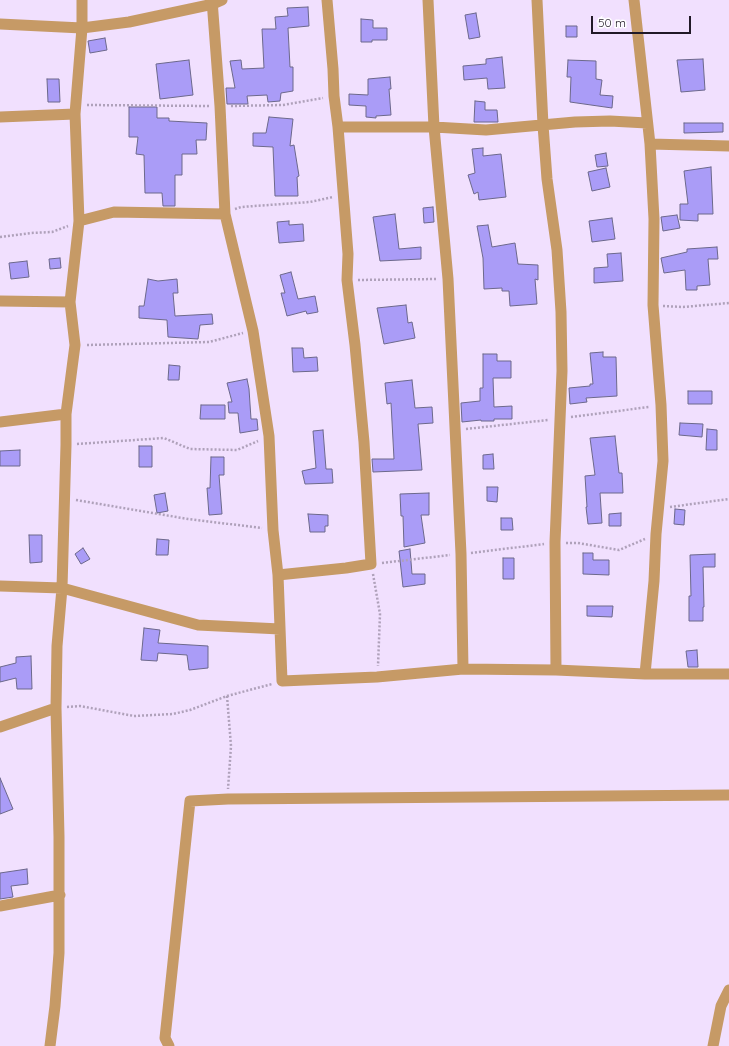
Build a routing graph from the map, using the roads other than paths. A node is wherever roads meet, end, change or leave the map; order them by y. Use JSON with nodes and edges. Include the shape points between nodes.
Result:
{"nodes":[{"id":1,"x":82,"y":0,"type":"edge"},
{"id":2,"x":327,"y":0,"type":"edge"},
{"id":3,"x":428,"y":0,"type":"edge"},
{"id":4,"x":537,"y":0,"type":"edge"},
{"id":5,"x":634,"y":0,"type":"edge"},
{"id":6,"x":216,"y":1,"type":"edge"},
{"id":7,"x":0,"y":24,"type":"edge"},
{"id":8,"x":82,"y":28,"type":"junction"},
{"id":9,"x":76,"y":110,"type":"junction"},
{"id":10,"x":0,"y":117,"type":"edge"},
{"id":11,"x":647,"y":123,"type":"junction"},
{"id":12,"x":543,"y":125,"type":"junction"},
{"id":13,"x":338,"y":127,"type":"junction"},
{"id":14,"x":434,"y":127,"type":"junction"},
{"id":15,"x":650,"y":144,"type":"junction"},
{"id":16,"x":729,"y":146,"type":"edge"},
{"id":17,"x":225,"y":214,"type":"junction"},
{"id":18,"x":79,"y":221,"type":"junction"},
{"id":19,"x":0,"y":301,"type":"edge"},
{"id":20,"x":70,"y":302,"type":"junction"},
{"id":21,"x":66,"y":414,"type":"junction"},
{"id":22,"x":0,"y":422,"type":"edge"},
{"id":23,"x":278,"y":575,"type":"junction"},
{"id":24,"x":0,"y":586,"type":"edge"},
{"id":25,"x":62,"y":588,"type":"junction"},
{"id":26,"x":280,"y":629,"type":"junction"},
{"id":27,"x":463,"y":670,"type":"junction"},
{"id":28,"x":556,"y":670,"type":"junction"},
{"id":29,"x":645,"y":674,"type":"junction"},
{"id":30,"x":729,"y":674,"type":"edge"},
{"id":31,"x":56,"y":708,"type":"junction"},
{"id":32,"x":0,"y":728,"type":"edge"},
{"id":33,"x":729,"y":796,"type":"edge"},
{"id":34,"x":60,"y":895,"type":"junction"},
{"id":35,"x":0,"y":906,"type":"edge"},
{"id":36,"x":729,"y":990,"type":"edge"},
{"id":37,"x":50,"y":1046,"type":"edge"},
{"id":38,"x":169,"y":1046,"type":"edge"},
{"id":39,"x":713,"y":1046,"type":"edge"}],
"edges":[{"from":1,"to":8,"type":"street"},
{"from":2,"to":13,"type":"street"},
{"from":3,"to":14,"type":"street"},
{"from":4,"to":12,"type":"street"},
{"from":5,"to":11,"type":"street"},
{"from":6,"to":8,"type":"street","via":[[129,22]]},
{"from":6,"to":17,"type":"street"},
{"from":7,"to":8,"type":"street"},
{"from":8,"to":9,"type":"street"},
{"from":9,"to":10,"type":"street"},
{"from":9,"to":18,"type":"street"},
{"from":11,"to":12,"type":"street","via":[[610,121]]},
{"from":11,"to":15,"type":"street"},
{"from":12,"to":14,"type":"street","via":[[486,130]]},
{"from":12,"to":28,"type":"street","via":[[561,312],[562,371],[555,542]]},
{"from":13,"to":14,"type":"street"},
{"from":13,"to":23,"type":"street","via":[[348,254],[347,280],[363,434],[371,564]]},
{"from":14,"to":27,"type":"street","via":[[448,279],[461,554]]},
{"from":15,"to":16,"type":"street"},
{"from":15,"to":29,"type":"street","via":[[654,219],[653,305],[663,461]]},
{"from":17,"to":18,"type":"street","via":[[114,212]]},
{"from":17,"to":23,"type":"street","via":[[253,331],[269,436],[273,530]]},
{"from":18,"to":20,"type":"street"},
{"from":19,"to":20,"type":"street"},
{"from":20,"to":21,"type":"street","via":[[75,346]]},
{"from":21,"to":22,"type":"street"},
{"from":21,"to":25,"type":"street"},
{"from":23,"to":26,"type":"street"},
{"from":24,"to":25,"type":"street"},
{"from":25,"to":26,"type":"street","via":[[198,625]]},
{"from":25,"to":31,"type":"street","via":[[57,646]]},
{"from":26,"to":27,"type":"street","via":[[282,681]]},
{"from":27,"to":28,"type":"street"},
{"from":28,"to":29,"type":"street"},
{"from":29,"to":30,"type":"street"},
{"from":31,"to":32,"type":"street"},
{"from":31,"to":34,"type":"street"},
{"from":33,"to":38,"type":"street","via":[[190,801],[165,1038]]},
{"from":34,"to":35,"type":"street"},
{"from":34,"to":37,"type":"street","via":[[59,961]]},
{"from":36,"to":39,"type":"street","via":[[721,1006]]}]}
